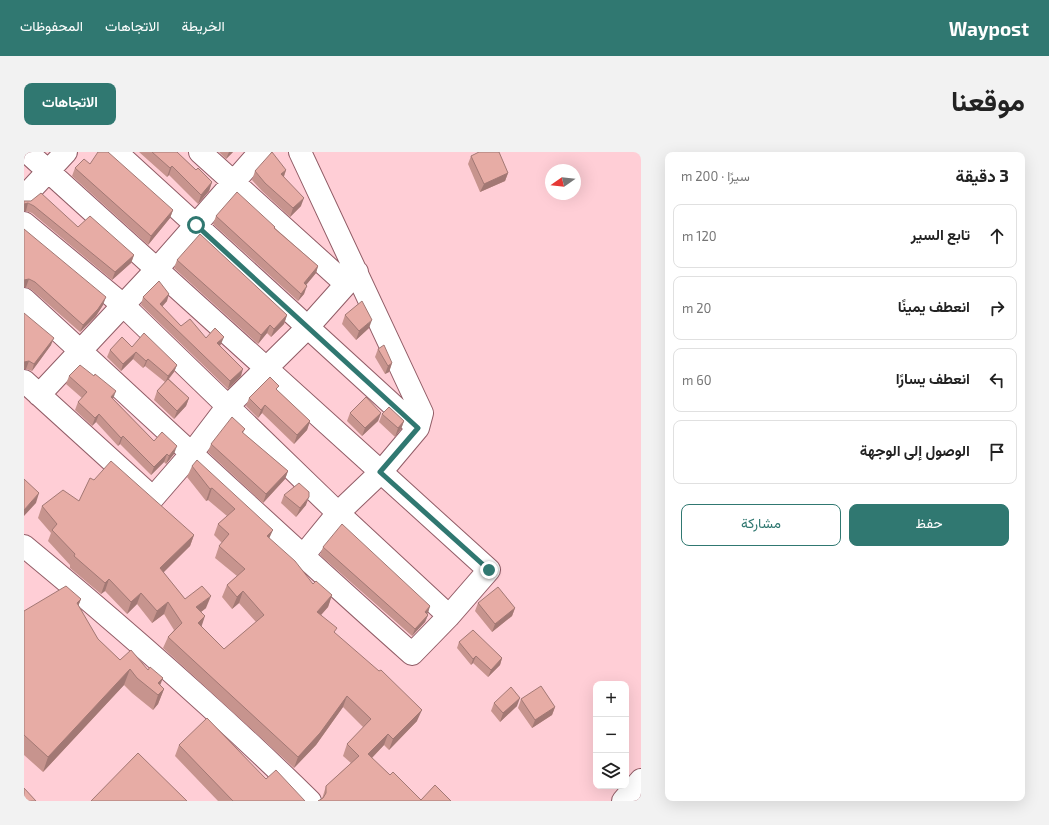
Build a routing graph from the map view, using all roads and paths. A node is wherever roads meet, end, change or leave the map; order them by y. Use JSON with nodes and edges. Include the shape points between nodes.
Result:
{"nodes":[{"id":1,"x":27,"y":152,"type":"edge"},
{"id":2,"x":66,"y":152,"type":"edge"},
{"id":3,"x":116,"y":152,"type":"edge"},
{"id":4,"x":200,"y":152,"type":"edge"},
{"id":5,"x":260,"y":152,"type":"edge"},
{"id":6,"x":300,"y":152,"type":"edge"},
{"id":7,"x":48,"y":171,"type":"junction"},
{"id":8,"x":233,"y":182,"type":"junction"},
{"id":9,"x":24,"y":197,"type":"edge"},
{"id":10,"x":24,"y":223,"type":"edge"},
{"id":11,"x":196,"y":225,"type":"junction"},
{"id":12,"x":157,"y":269,"type":"junction"},
{"id":13,"x":351,"y":278,"type":"junction"},
{"id":14,"x":24,"y":299,"type":"edge"},
{"id":15,"x":123,"y":305,"type":"junction"},
{"id":16,"x":307,"y":328,"type":"junction"},
{"id":17,"x":81,"y":351,"type":"junction"},
{"id":18,"x":266,"y":369,"type":"junction"},
{"id":19,"x":31,"y":388,"type":"edge"},
{"id":20,"x":227,"y":407,"type":"junction"},
{"id":21,"x":418,"y":428,"type":"junction"},
{"id":22,"x":192,"y":453,"type":"junction"},
{"id":23,"x":380,"y":472,"type":"junction"},
{"id":24,"x":338,"y":513,"type":"junction"},
{"id":25,"x":24,"y":546,"type":"edge"},
{"id":26,"x":302,"y":556,"type":"junction"},
{"id":27,"x":449,"y":616,"type":"junction"},
{"id":28,"x":641,"y":780,"type":"edge"},
{"id":29,"x":310,"y":801,"type":"edge"},
{"id":30,"x":623,"y":801,"type":"edge"}],
"edges":[{"from":1,"to":7,"type":"street"},
{"from":2,"to":7,"type":"street"},
{"from":3,"to":11,"type":"street"},
{"from":4,"to":8,"type":"street"},
{"from":5,"to":8,"type":"street"},
{"from":6,"to":13,"type":"street"},
{"from":7,"to":9,"type":"street"},
{"from":7,"to":12,"type":"street"},
{"from":8,"to":11,"type":"street"},
{"from":8,"to":13,"type":"street"},
{"from":10,"to":15,"type":"street"},
{"from":11,"to":12,"type":"street"},
{"from":11,"to":16,"type":"street"},
{"from":12,"to":15,"type":"street"},
{"from":12,"to":18,"type":"street"},
{"from":13,"to":16,"type":"street"},
{"from":13,"to":21,"type":"street","via":[[422,413]]},
{"from":14,"to":17,"type":"street"},
{"from":15,"to":17,"type":"street"},
{"from":15,"to":20,"type":"street"},
{"from":16,"to":18,"type":"street"},
{"from":16,"to":21,"type":"street"},
{"from":17,"to":19,"type":"street"},
{"from":17,"to":22,"type":"street"},
{"from":18,"to":20,"type":"street"},
{"from":18,"to":23,"type":"street"},
{"from":19,"to":22,"type":"street","via":[[153,498]]},
{"from":20,"to":22,"type":"street"},
{"from":20,"to":24,"type":"street"},
{"from":21,"to":23,"type":"street"},
{"from":22,"to":26,"type":"street"},
{"from":23,"to":24,"type":"street"},
{"from":23,"to":27,"type":"street","via":[[489,570]]},
{"from":24,"to":26,"type":"street"},
{"from":24,"to":27,"type":"street"},
{"from":25,"to":29,"type":"street","via":[[84,595]]},
{"from":26,"to":27,"type":"street","via":[[412,654]]},
{"from":28,"to":30,"type":"street"}]}
